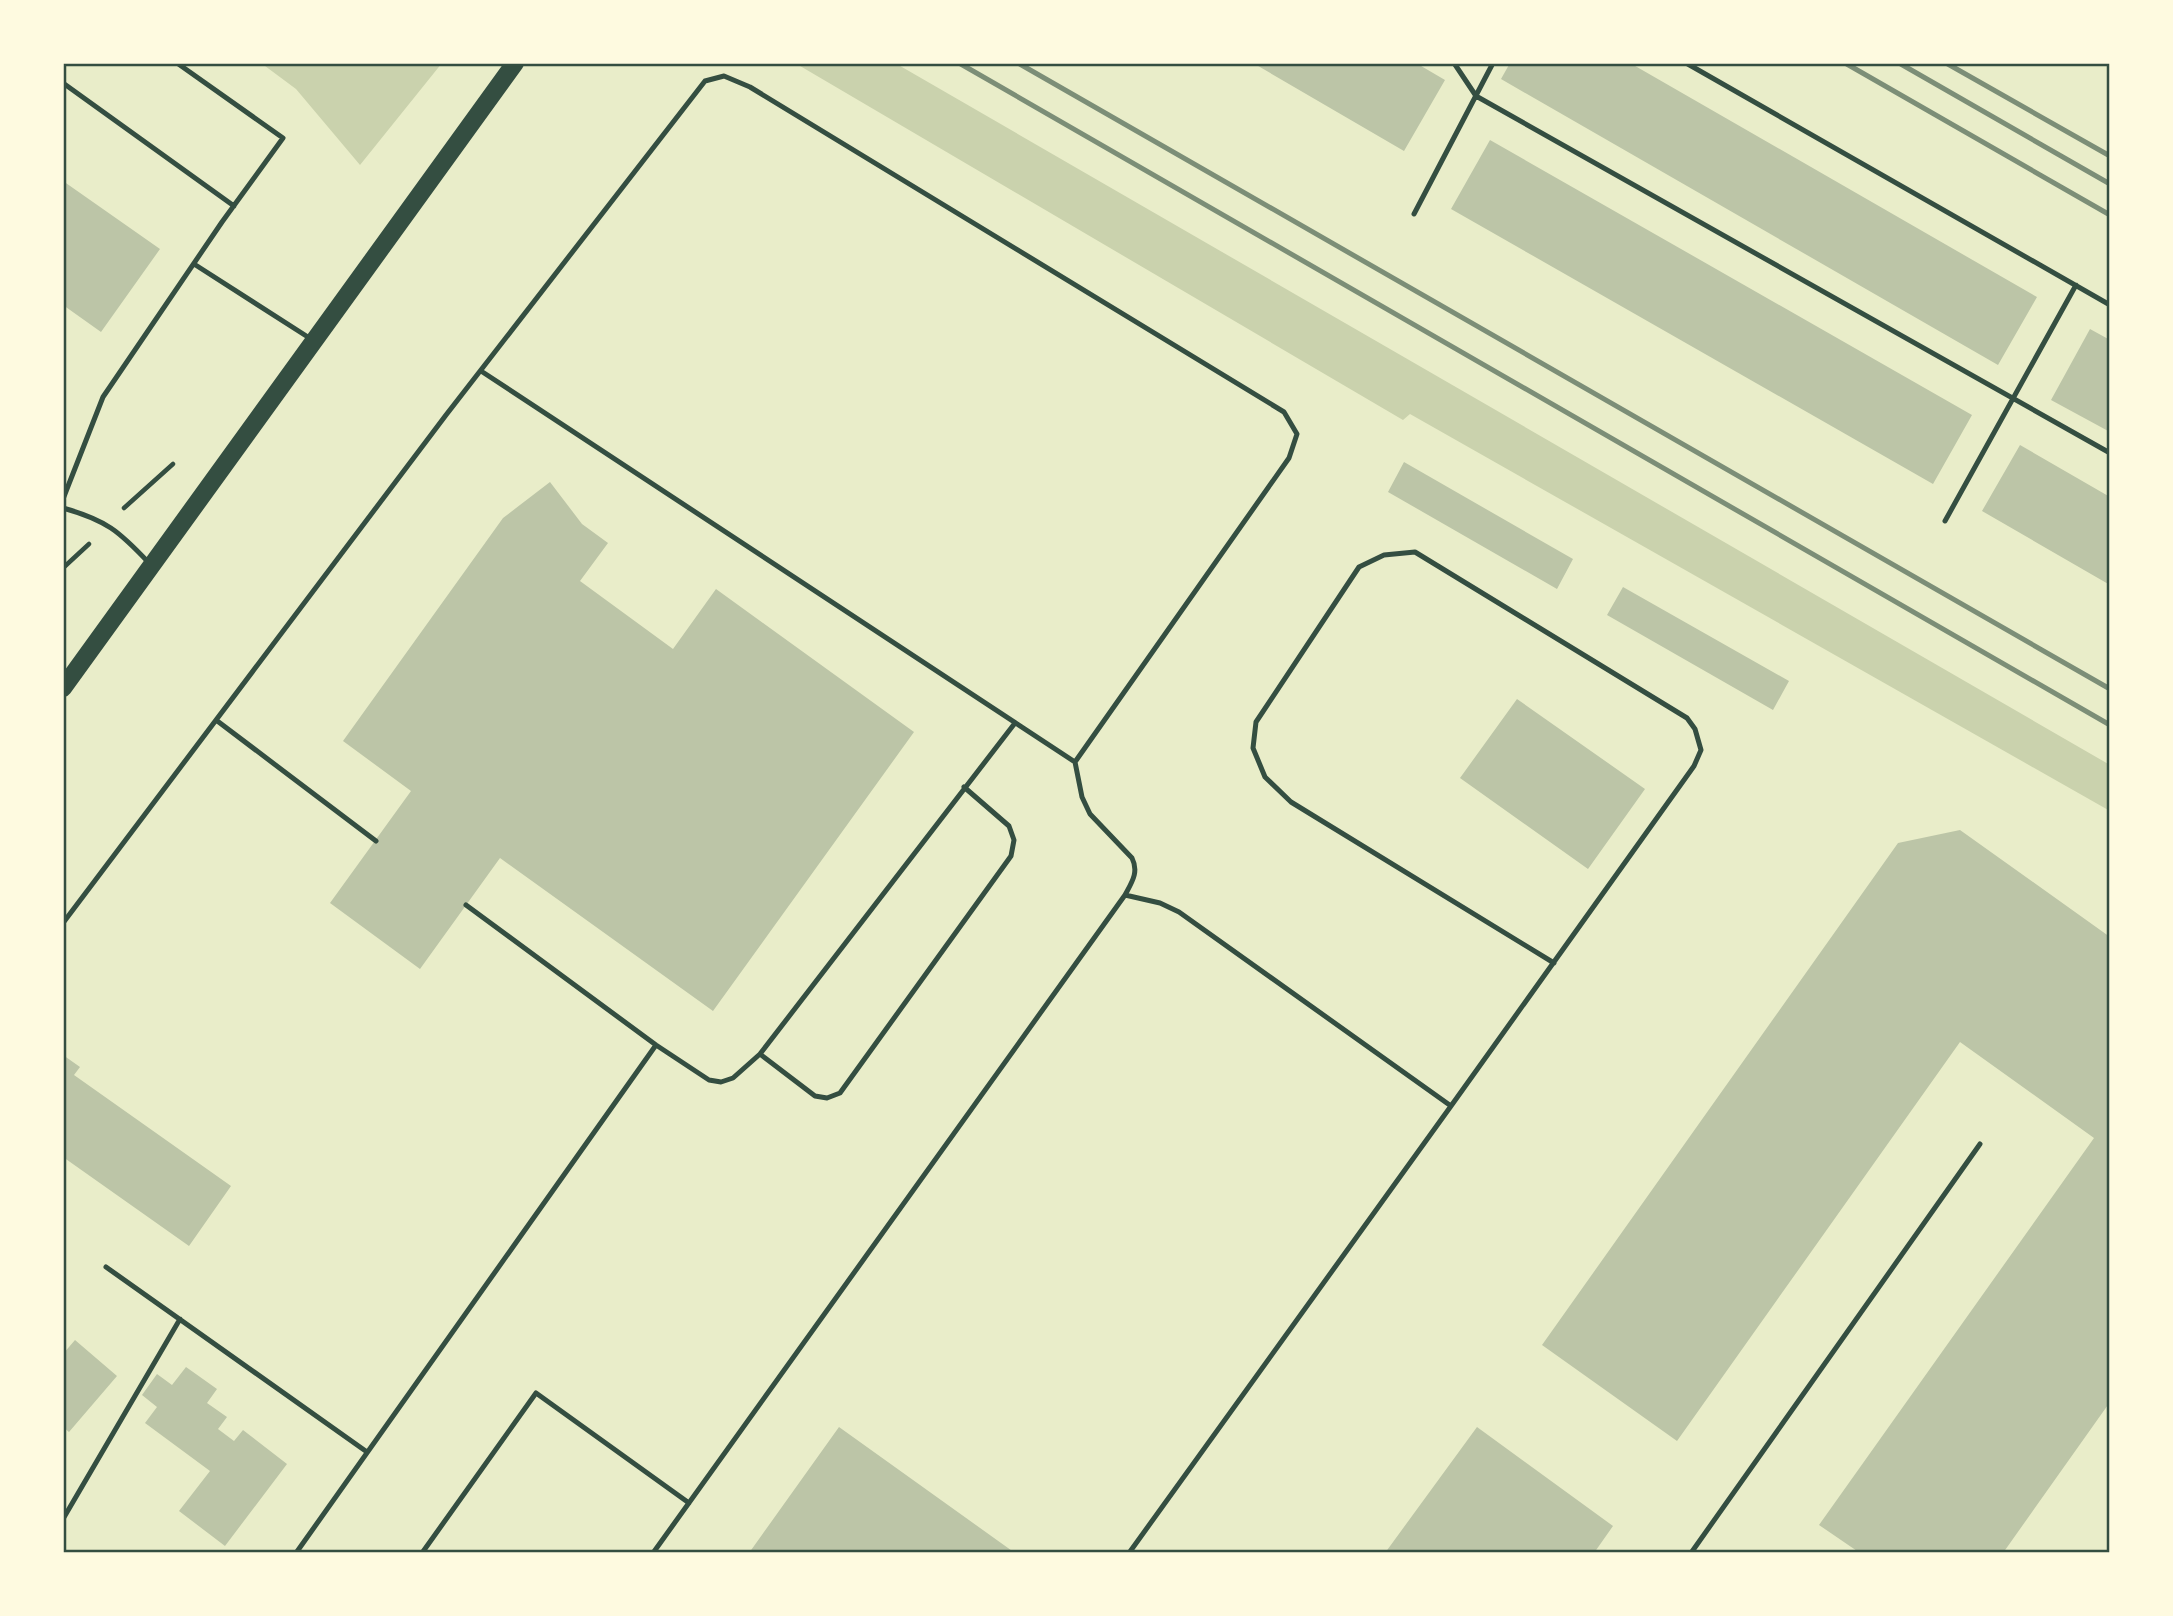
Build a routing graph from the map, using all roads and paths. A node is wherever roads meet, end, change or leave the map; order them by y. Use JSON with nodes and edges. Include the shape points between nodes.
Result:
{"nodes":[{"id":1,"x":177,"y":63,"type":"edge"},
{"id":2,"x":515,"y":63,"type":"edge"},
{"id":3,"x":1454,"y":63,"type":"edge"},
{"id":4,"x":1493,"y":63,"type":"edge"},
{"id":5,"x":1686,"y":63,"type":"edge"},
{"id":6,"x":63,"y":83,"type":"edge"},
{"id":7,"x":1476,"y":96,"type":"junction"},
{"id":8,"x":234,"y":206,"type":"junction"},
{"id":9,"x":1414,"y":214,"type":"dead end"},
{"id":10,"x":194,"y":264,"type":"junction"},
{"id":11,"x":2076,"y":285,"type":"junction"},
{"id":12,"x":2110,"y":305,"type":"edge"},
{"id":13,"x":314,"y":341,"type":"junction"},
{"id":14,"x":481,"y":371,"type":"junction"},
{"id":15,"x":2013,"y":398,"type":"junction"},
{"id":16,"x":2110,"y":453,"type":"edge"},
{"id":17,"x":63,"y":499,"type":"edge"},
{"id":18,"x":63,"y":508,"type":"edge"},
{"id":19,"x":1945,"y":521,"type":"dead end"},
{"id":20,"x":152,"y":565,"type":"junction"},
{"id":21,"x":63,"y":688,"type":"edge"},
{"id":22,"x":216,"y":720,"type":"junction"},
{"id":23,"x":1015,"y":723,"type":"junction"},
{"id":24,"x":1075,"y":762,"type":"junction"},
{"id":25,"x":964,"y":788,"type":"junction"},
{"id":26,"x":376,"y":841,"type":"dead end"},
{"id":27,"x":1125,"y":895,"type":"junction"},
{"id":28,"x":466,"y":905,"type":"dead end"},
{"id":29,"x":63,"y":923,"type":"edge"},
{"id":30,"x":1554,"y":963,"type":"junction"},
{"id":31,"x":656,"y":1045,"type":"junction"},
{"id":32,"x":760,"y":1054,"type":"junction"},
{"id":33,"x":1451,"y":1106,"type":"junction"},
{"id":34,"x":1980,"y":1144,"type":"dead end"},
{"id":35,"x":106,"y":1267,"type":"dead end"},
{"id":36,"x":180,"y":1319,"type":"junction"},
{"id":37,"x":367,"y":1452,"type":"junction"},
{"id":38,"x":688,"y":1503,"type":"junction"},
{"id":39,"x":63,"y":1519,"type":"edge"},
{"id":40,"x":296,"y":1553,"type":"edge"},
{"id":41,"x":422,"y":1553,"type":"edge"},
{"id":42,"x":653,"y":1553,"type":"edge"},
{"id":43,"x":1129,"y":1553,"type":"edge"},
{"id":44,"x":1691,"y":1553,"type":"edge"}],
"edges":[{"from":1,"to":8,"type":"lane","via":[[284,138]]},
{"from":2,"to":13,"type":"main road"},
{"from":3,"to":7,"type":"lane"},
{"from":4,"to":7,"type":"lane"},
{"from":5,"to":11,"type":"lane"},
{"from":6,"to":8,"type":"lane"},
{"from":7,"to":9,"type":"lane"},
{"from":7,"to":15,"type":"lane"},
{"from":8,"to":10,"type":"lane"},
{"from":10,"to":13,"type":"lane"},
{"from":10,"to":17,"type":"lane","via":[[103,397]]},
{"from":11,"to":12,"type":"lane"},
{"from":11,"to":15,"type":"lane"},
{"from":13,"to":20,"type":"main road"},
{"from":14,"to":22,"type":"lane"},
{"from":14,"to":23,"type":"lane"},
{"from":14,"to":24,"type":"lane","via":[[705,80],[724,76],[750,87],[1284,412],[1297,434],[1289,458]]},
{"from":15,"to":16,"type":"lane"},
{"from":15,"to":19,"type":"lane"},
{"from":18,"to":20,"type":"lane","via":[[108,524]]},
{"from":20,"to":21,"type":"main road"},
{"from":22,"to":26,"type":"lane"},
{"from":22,"to":29,"type":"lane"},
{"from":23,"to":24,"type":"lane"},
{"from":23,"to":25,"type":"lane"},
{"from":24,"to":27,"type":"lane","via":[[1090,814],[1136,866]]},
{"from":25,"to":32,"type":"lane"},
{"from":25,"to":32,"type":"lane","via":[[1009,826],[1014,840],[1011,856],[840,1093],[815,1096]]},
{"from":27,"to":33,"type":"lane","via":[[1178,912]]},
{"from":27,"to":38,"type":"lane"},
{"from":28,"to":31,"type":"lane"},
{"from":30,"to":30,"type":"lane","via":[[1291,802],[1265,777],[1253,748],[1256,722],[1359,567],[1384,555],[1415,551],[1687,718],[1695,729],[1701,750],[1694,766]]},
{"from":30,"to":33,"type":"lane"},
{"from":31,"to":32,"type":"lane","via":[[709,1080],[720,1082],[733,1078]]},
{"from":31,"to":37,"type":"lane"},
{"from":33,"to":43,"type":"lane"},
{"from":34,"to":44,"type":"lane"},
{"from":35,"to":36,"type":"lane"},
{"from":36,"to":37,"type":"lane"},
{"from":36,"to":39,"type":"lane"},
{"from":37,"to":40,"type":"lane"},
{"from":38,"to":41,"type":"lane","via":[[536,1393]]},
{"from":38,"to":42,"type":"lane"}]}
